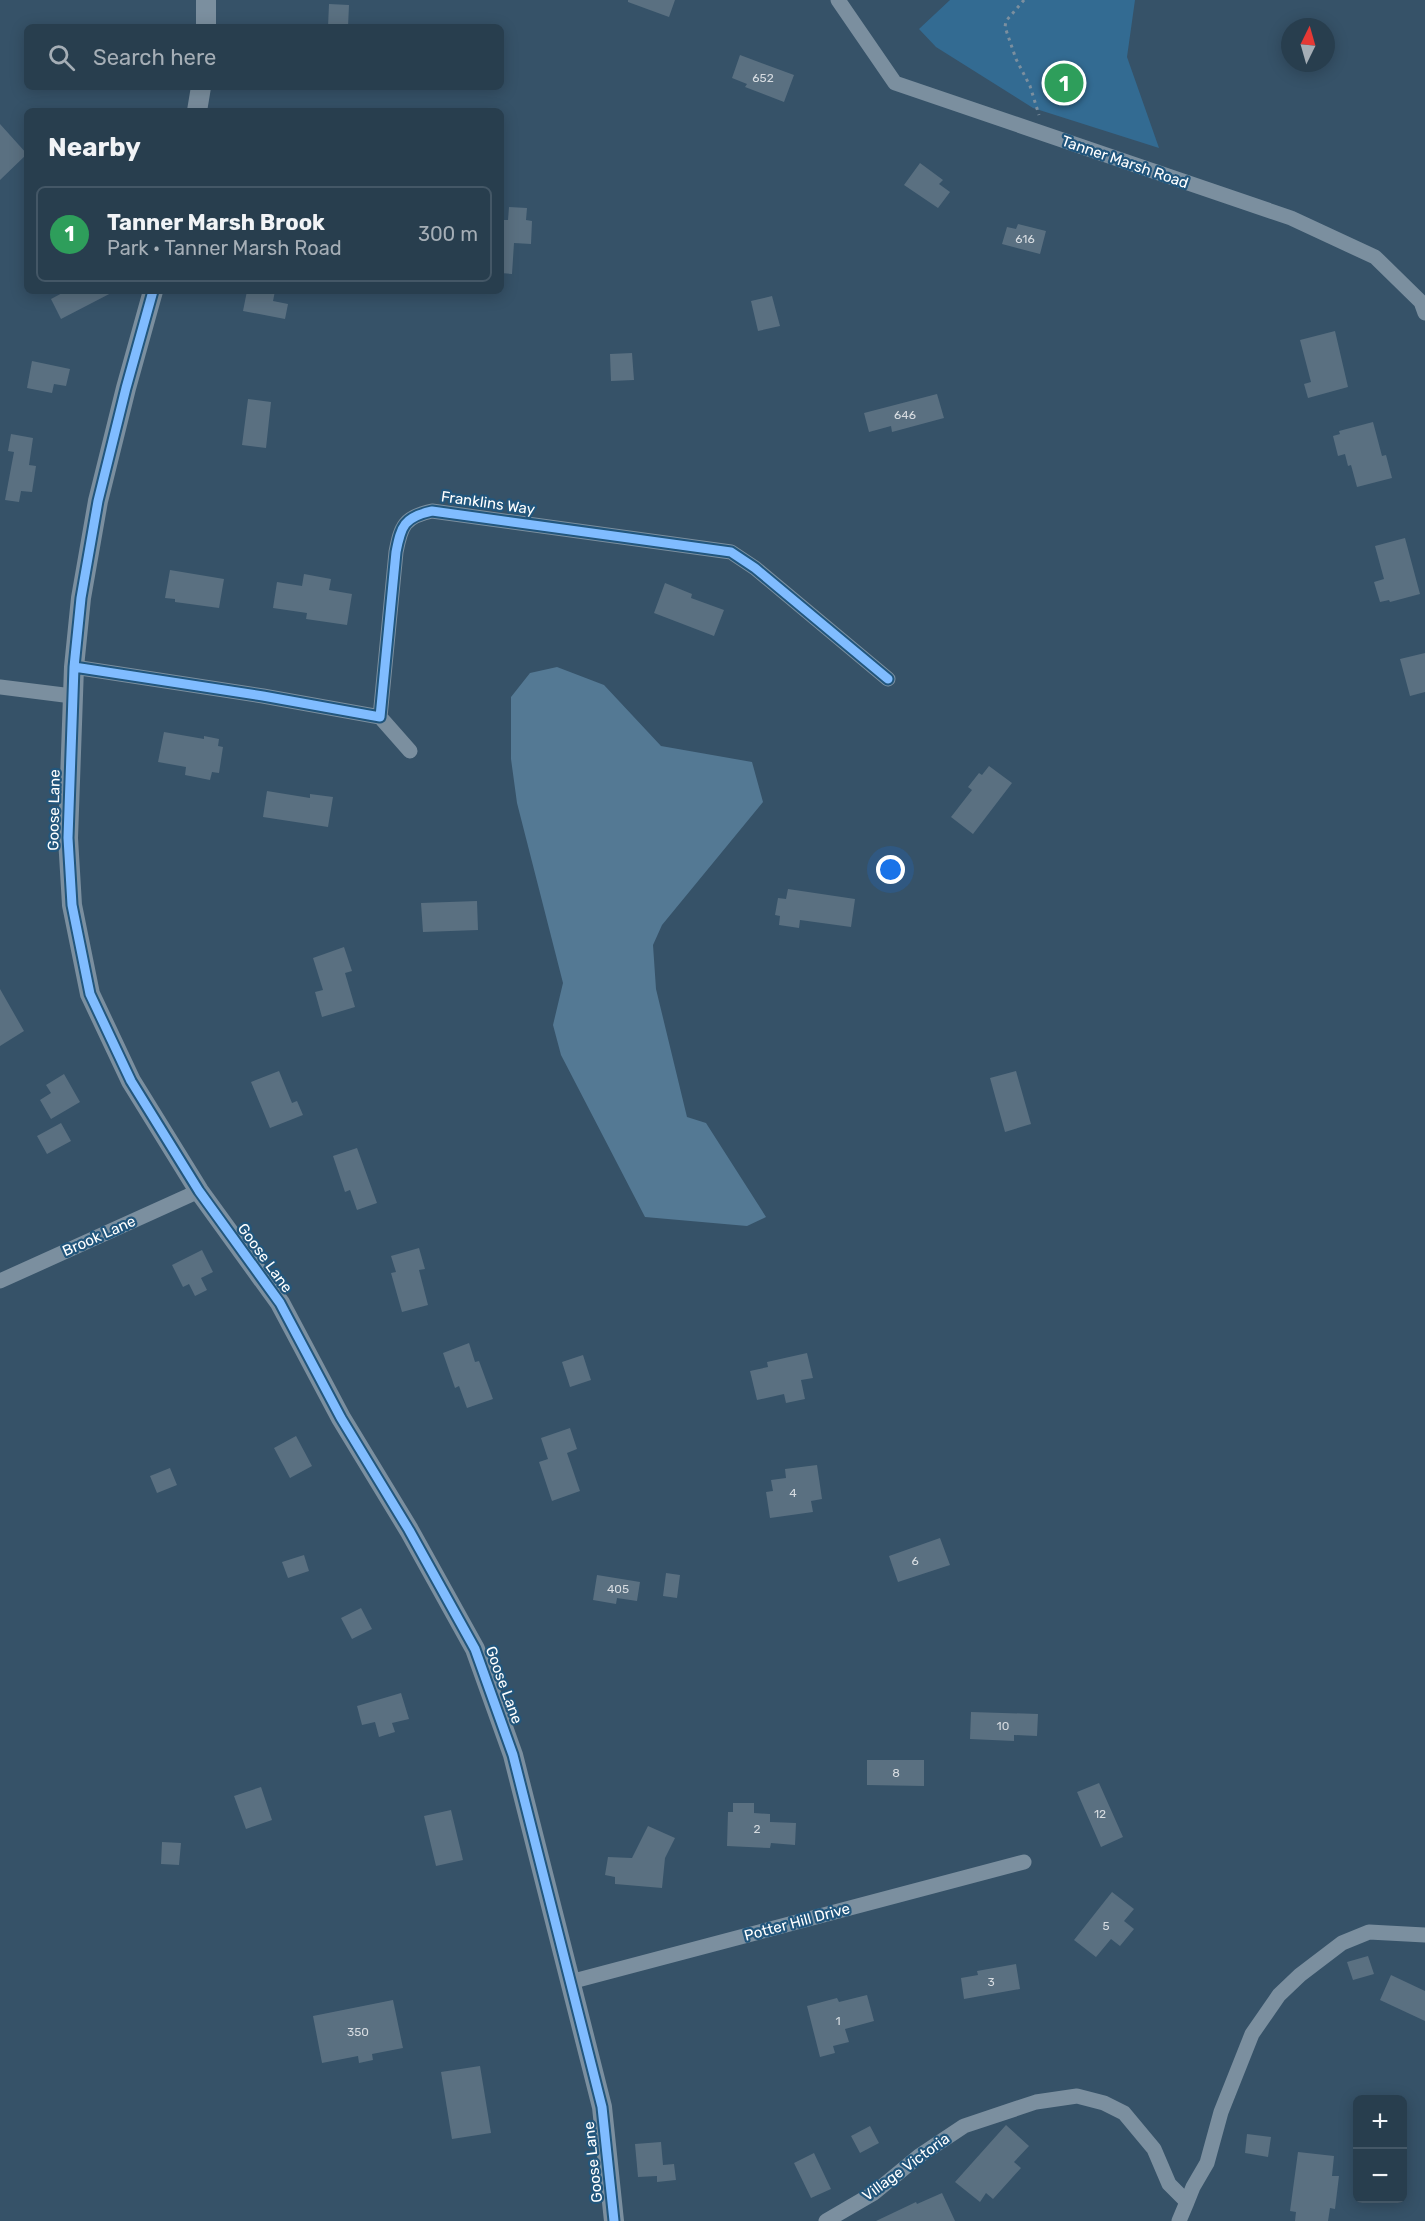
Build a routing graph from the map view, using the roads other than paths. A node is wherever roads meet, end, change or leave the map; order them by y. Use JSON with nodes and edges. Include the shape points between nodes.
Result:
{"nodes":[{"id":1,"x":206,"y":0,"type":"edge"},
{"id":2,"x":838,"y":0,"type":"edge"},
{"id":3,"x":206,"y":24,"type":"edge"},
{"id":4,"x":200,"y":90,"type":"edge"},
{"id":5,"x":198,"y":108,"type":"edge"},
{"id":6,"x":152,"y":294,"type":"edge"},
{"id":7,"x":1425,"y":313,"type":"edge"},
{"id":8,"x":74,"y":668,"type":"junction"},
{"id":9,"x":888,"y":679,"type":"dead end"},
{"id":10,"x":0,"y":687,"type":"edge"},
{"id":11,"x":72,"y":696,"type":"junction"},
{"id":12,"x":380,"y":717,"type":"junction"},
{"id":13,"x":410,"y":751,"type":"dead end"},
{"id":14,"x":199,"y":1191,"type":"junction"},
{"id":15,"x":0,"y":1281,"type":"edge"},
{"id":16,"x":1024,"y":1862,"type":"dead end"},
{"id":17,"x":1425,"y":1935,"type":"edge"},
{"id":18,"x":570,"y":1982,"type":"junction"},
{"id":19,"x":1187,"y":2202,"type":"junction"},
{"id":20,"x":614,"y":2221,"type":"edge"},
{"id":21,"x":826,"y":2221,"type":"edge"},
{"id":22,"x":1179,"y":2221,"type":"edge"}],
"edges":[{"from":1,"to":3,"type":"street"},
{"from":2,"to":7,"type":"street","name":"Tanner Marsh Road","via":[[895,83],[1291,218],[1375,257],[1421,302]]},
{"from":4,"to":5,"type":"street"},
{"from":6,"to":8,"type":"street","name":"Goose Lane","via":[[98,501],[81,598]]},
{"from":8,"to":11,"type":"street","name":"Goose Lane"},
{"from":8,"to":12,"type":"street"},
{"from":9,"to":12,"type":"street","name":"Franklins Way","via":[[731,552],[432,511],[416,514],[400,528]]},
{"from":10,"to":11,"type":"street"},
{"from":11,"to":14,"type":"street","name":"Goose Lane","via":[[68,838],[72,905],[90,994],[131,1081]]},
{"from":12,"to":13,"type":"street"},
{"from":14,"to":15,"type":"street","name":"Brook Lane"},
{"from":14,"to":18,"type":"street","name":"Goose Lane","via":[[280,1303],[341,1418],[476,1649],[513,1755]]},
{"from":16,"to":18,"type":"street","name":"Potter Hill Drive"},
{"from":17,"to":19,"type":"street","via":[[1369,1932],[1342,1942],[1279,1995],[1252,2034],[1221,2112],[1207,2163]]},
{"from":18,"to":20,"type":"street","name":"Goose Lane","via":[[602,2108]]},
{"from":19,"to":21,"type":"street","name":"Village Victoria","via":[[1169,2184],[1154,2149],[1124,2114],[1104,2103],[1077,2096],[1036,2102],[964,2126],[874,2193]]},
{"from":19,"to":22,"type":"street"}]}
